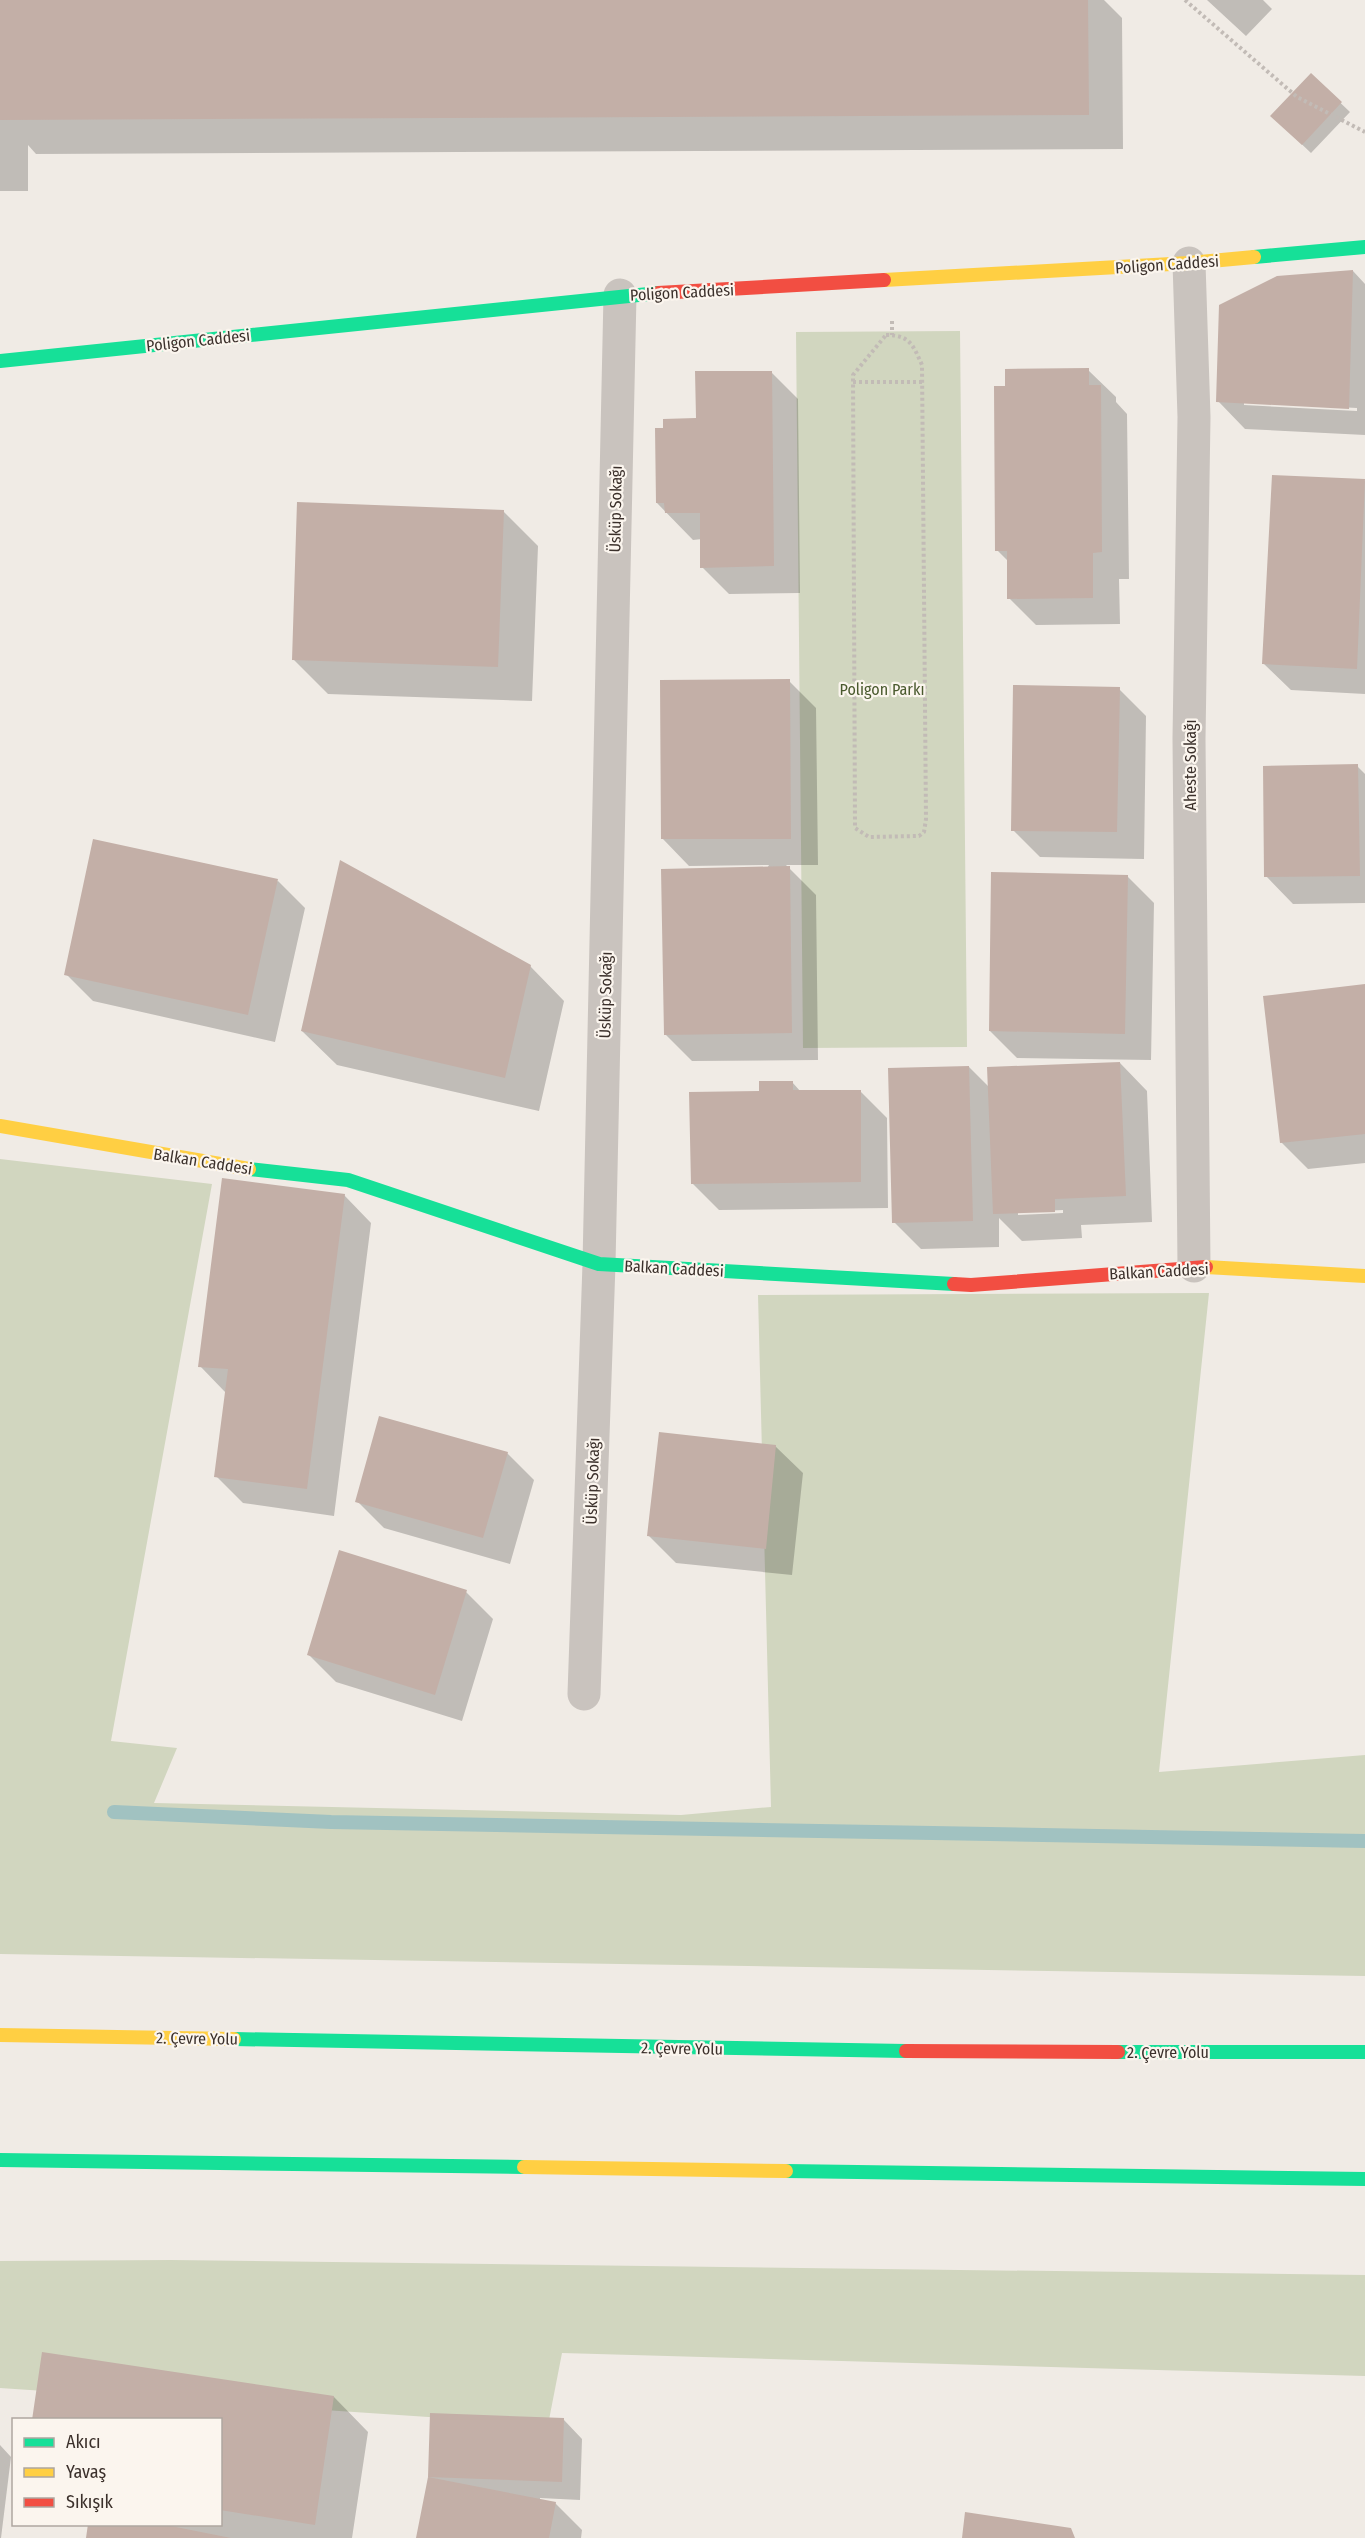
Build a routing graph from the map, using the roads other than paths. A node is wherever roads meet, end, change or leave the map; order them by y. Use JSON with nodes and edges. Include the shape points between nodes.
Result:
{"nodes":[{"id":1,"x":1365,"y":247,"type":"edge"},
{"id":2,"x":1189,"y":263,"type":"junction"},
{"id":3,"x":620,"y":296,"type":"junction"},
{"id":4,"x":0,"y":361,"type":"edge"},
{"id":5,"x":0,"y":1126,"type":"edge"},
{"id":6,"x":599,"y":1264,"type":"junction"},
{"id":7,"x":1194,"y":1266,"type":"junction"},
{"id":8,"x":1365,"y":1276,"type":"edge"},
{"id":9,"x":584,"y":1694,"type":"dead end"},
{"id":10,"x":0,"y":2035,"type":"edge"},
{"id":11,"x":1365,"y":2052,"type":"edge"},
{"id":12,"x":0,"y":2160,"type":"edge"},
{"id":13,"x":1365,"y":2179,"type":"edge"}],
"edges":[{"from":1,"to":2,"type":"main road","name":"Poligon Caddesi"},
{"from":2,"to":3,"type":"main road","name":"Poligon Caddesi"},
{"from":2,"to":7,"type":"street","name":"Aheste Sokağı","via":[[1194,417],[1189,751]]},
{"from":3,"to":4,"type":"main road","name":"Poligon Caddesi"},
{"from":3,"to":6,"type":"street","name":"Üsküp Sokağı"},
{"from":5,"to":6,"type":"main road","name":"Balkan Caddesi","via":[[221,1166],[348,1180]]},
{"from":6,"to":7,"type":"main road","name":"Balkan Caddesi","via":[[971,1285]]},
{"from":6,"to":9,"type":"street","name":"Üsküp Sokağı"},
{"from":7,"to":8,"type":"main road","name":"Balkan Caddesi"},
{"from":10,"to":11,"type":"main road","name":"2. Çevre Yolu","via":[[849,2051]]},
{"from":12,"to":13,"type":"main road"}]}
